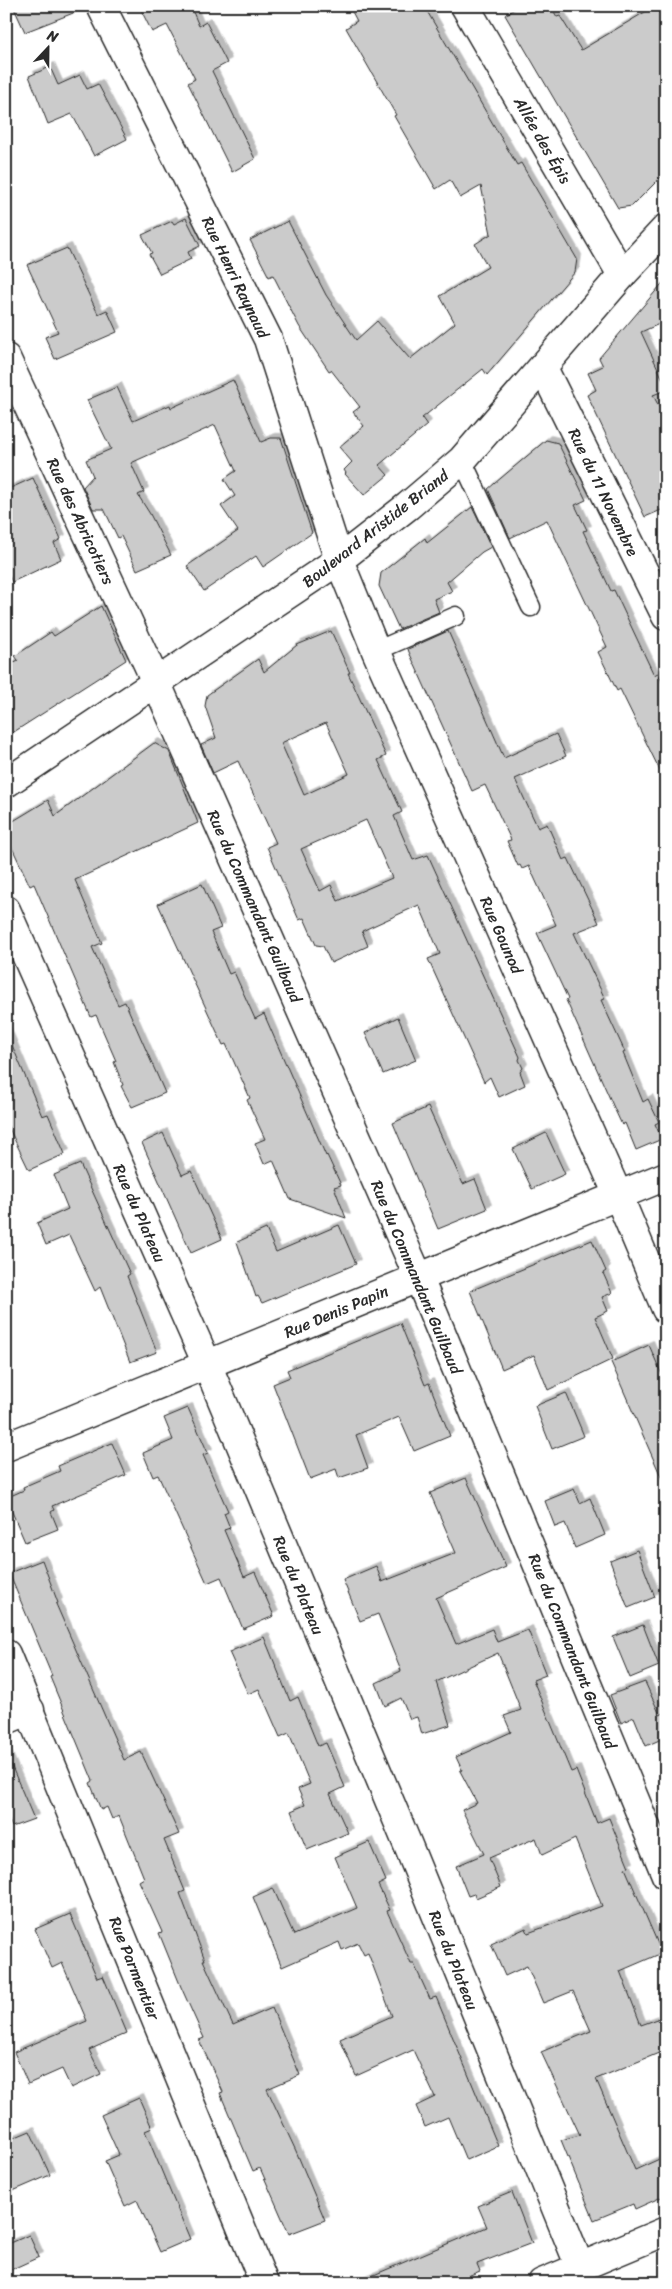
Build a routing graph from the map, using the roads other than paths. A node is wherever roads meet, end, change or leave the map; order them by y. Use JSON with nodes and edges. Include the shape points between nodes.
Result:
{"nodes":[{"id":1,"x":101,"y":6,"type":"edge"},
{"id":2,"x":465,"y":6,"type":"edge"},
{"id":3,"x":666,"y":228,"type":"edge"},
{"id":4,"x":622,"y":275,"type":"junction"},
{"id":5,"x":6,"y":358,"type":"edge"},
{"id":6,"x":543,"y":368,"type":"junction"},
{"id":7,"x":462,"y":460,"type":"junction"},
{"id":8,"x":339,"y":560,"type":"junction"},
{"id":9,"x":531,"y":607,"type":"dead end"},
{"id":10,"x":456,"y":616,"type":"dead end"},
{"id":11,"x":666,"y":616,"type":"edge"},
{"id":12,"x":376,"y":651,"type":"junction"},
{"id":13,"x":157,"y":684,"type":"junction"},
{"id":14,"x":6,"y":783,"type":"edge"},
{"id":15,"x":6,"y":910,"type":"edge"},
{"id":16,"x":666,"y":1176,"type":"edge"},
{"id":17,"x":618,"y":1195,"type":"junction"},
{"id":18,"x":418,"y":1276,"type":"junction"},
{"id":19,"x":666,"y":1309,"type":"edge"},
{"id":20,"x":207,"y":1364,"type":"junction"},
{"id":21,"x":6,"y":1447,"type":"edge"},
{"id":22,"x":6,"y":1654,"type":"edge"},
{"id":23,"x":18,"y":1715,"type":"edge"},
{"id":24,"x":666,"y":1875,"type":"edge"},
{"id":25,"x":666,"y":2231,"type":"edge"},
{"id":26,"x":580,"y":2267,"type":"junction"},
{"id":27,"x":264,"y":2283,"type":"edge"},
{"id":28,"x":542,"y":2283,"type":"edge"}],
"edges":[{"from":1,"to":8,"type":"street","name":"Rue Henri Raynaud","via":[[268,339]]},
{"from":2,"to":4,"type":"street","name":"Allée des Épis"},
{"from":3,"to":4,"type":"street","name":"Boulevard Aristide Briand"},
{"from":4,"to":6,"type":"street","name":"Boulevard Aristide Briand"},
{"from":5,"to":13,"type":"street","name":"Rue des Abricotiers"},
{"from":6,"to":7,"type":"street","name":"Boulevard Aristide Briand"},
{"from":6,"to":11,"type":"street","name":"Rue du 11 Novembre"},
{"from":7,"to":8,"type":"street","name":"Boulevard Aristide Briand"},
{"from":7,"to":9,"type":"lane"},
{"from":8,"to":12,"type":"street","name":"Rue Gounod"},
{"from":8,"to":13,"type":"street","name":"Boulevard Aristide Briand"},
{"from":10,"to":12,"type":"lane"},
{"from":12,"to":17,"type":"street","name":"Rue Gounod"},
{"from":13,"to":14,"type":"street","name":"Boulevard Aristide Briand"},
{"from":13,"to":18,"type":"street","name":"Rue du Commandant Guilbaud"},
{"from":15,"to":20,"type":"street","name":"Rue du Plateau"},
{"from":16,"to":17,"type":"street","name":"Rue Denis Papin"},
{"from":17,"to":18,"type":"street","name":"Rue Denis Papin"},
{"from":17,"to":19,"type":"street","name":"Rue Gounod"},
{"from":18,"to":20,"type":"street","name":"Rue Denis Papin"},
{"from":18,"to":24,"type":"street","name":"Rue du Commandant Guilbaud"},
{"from":20,"to":21,"type":"street","name":"Rue Denis Papin"},
{"from":20,"to":26,"type":"street","name":"Rue du Plateau"},
{"from":22,"to":23,"type":"street","name":"Rue Parmentier"},
{"from":23,"to":27,"type":"street","name":"Rue Parmentier"},
{"from":25,"to":26,"type":"street"},
{"from":26,"to":28,"type":"street"}]}
